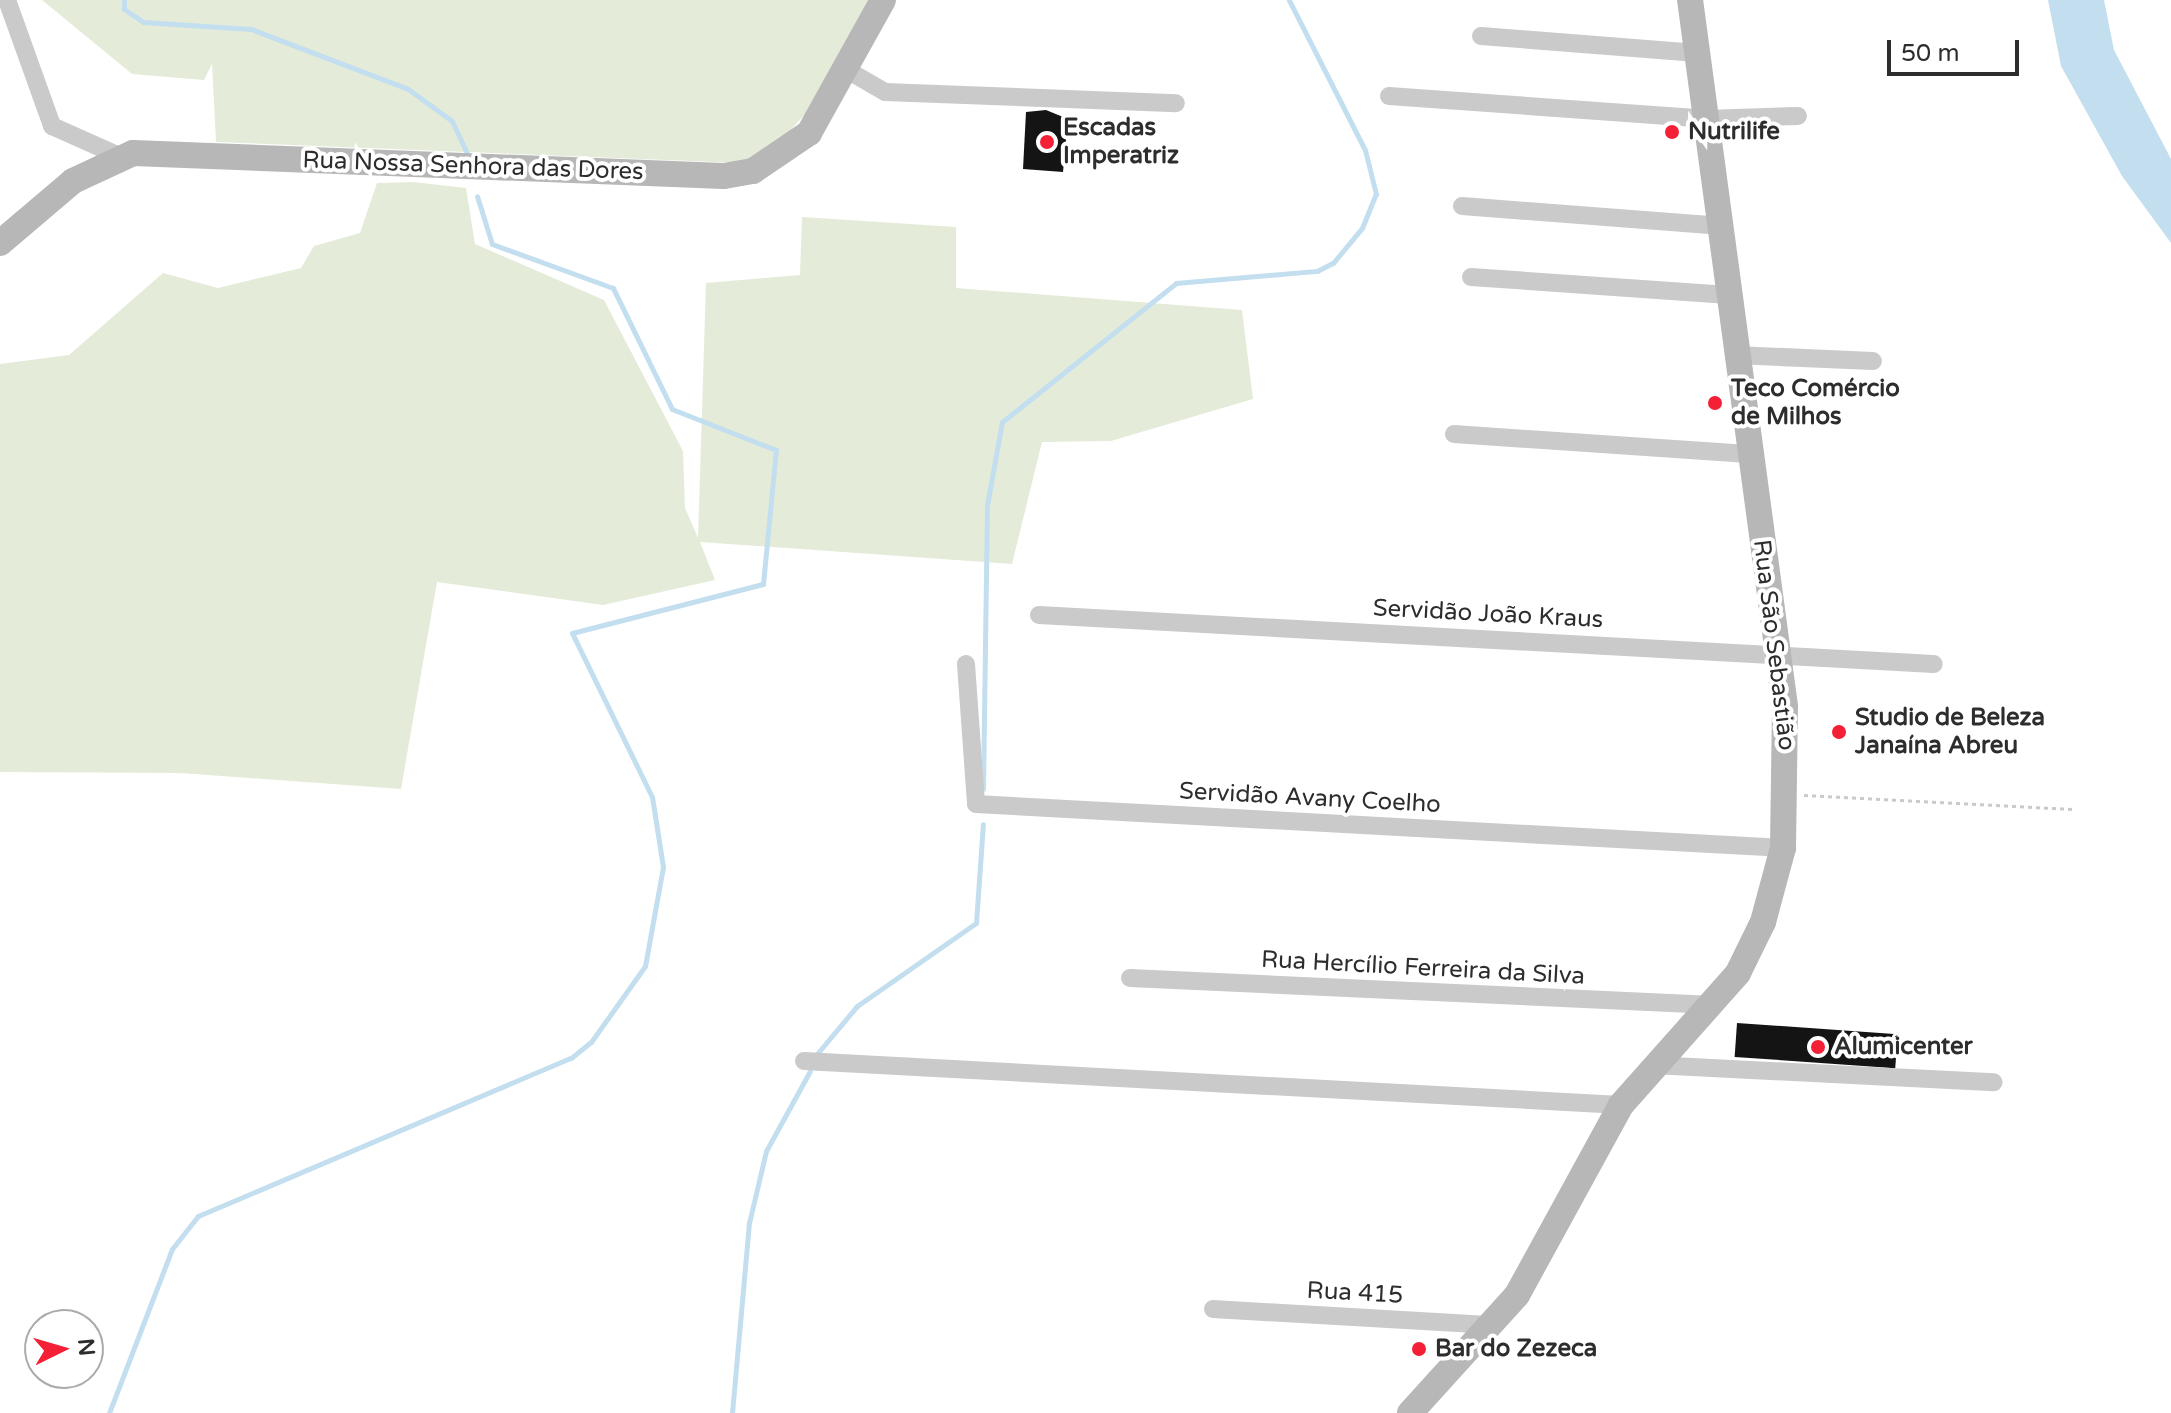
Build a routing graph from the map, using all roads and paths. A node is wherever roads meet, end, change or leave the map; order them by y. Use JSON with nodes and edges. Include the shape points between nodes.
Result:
{"nodes":[{"id":1,"x":7,"y":0,"type":"edge"},
{"id":2,"x":883,"y":0,"type":"edge"},
{"id":3,"x":1690,"y":0,"type":"edge"},
{"id":4,"x":1481,"y":36,"type":"dead end"},
{"id":5,"x":1697,"y":53,"type":"junction"},
{"id":6,"x":847,"y":70,"type":"junction"},
{"id":7,"x":1389,"y":96,"type":"dead end"},
{"id":8,"x":1176,"y":103,"type":"dead end"},
{"id":9,"x":1798,"y":116,"type":"dead end"},
{"id":10,"x":1706,"y":119,"type":"junction"},
{"id":11,"x":119,"y":156,"type":"junction"},
{"id":12,"x":1462,"y":206,"type":"dead end"},
{"id":13,"x":1719,"y":226,"type":"junction"},
{"id":14,"x":0,"y":243,"type":"edge"},
{"id":15,"x":1471,"y":277,"type":"dead end"},
{"id":16,"x":1728,"y":295,"type":"junction"},
{"id":17,"x":1735,"y":355,"type":"junction"},
{"id":18,"x":1873,"y":361,"type":"dead end"},
{"id":19,"x":1454,"y":434,"type":"dead end"},
{"id":20,"x":1748,"y":454,"type":"junction"},
{"id":21,"x":1039,"y":615,"type":"dead end"},
{"id":22,"x":1778,"y":653,"type":"junction"},
{"id":23,"x":966,"y":664,"type":"dead end"},
{"id":24,"x":1934,"y":664,"type":"dead end"},
{"id":25,"x":1788,"y":795,"type":"junction"},
{"id":26,"x":2073,"y":809,"type":"dead end"},
{"id":27,"x":1783,"y":848,"type":"junction"},
{"id":28,"x":1130,"y":978,"type":"dead end"},
{"id":29,"x":1713,"y":1005,"type":"junction"},
{"id":30,"x":804,"y":1061,"type":"dead end"},
{"id":31,"x":1653,"y":1065,"type":"junction"},
{"id":32,"x":1994,"y":1082,"type":"dead end"},
{"id":33,"x":1621,"y":1105,"type":"junction"},
{"id":34,"x":1213,"y":1309,"type":"dead end"},
{"id":35,"x":1493,"y":1325,"type":"junction"},
{"id":36,"x":1410,"y":1413,"type":"edge"}],
"edges":[{"from":1,"to":11,"type":"street","via":[[52,126]]},
{"from":2,"to":6,"type":"main road","name":"Rua Nossa Senhora das Dores"},
{"from":3,"to":5,"type":"main road","name":"Rua São Sebastião"},
{"from":4,"to":5,"type":"street"},
{"from":5,"to":10,"type":"main road","name":"Rua São Sebastião"},
{"from":6,"to":8,"type":"street","via":[[885,92]]},
{"from":6,"to":11,"type":"main road","name":"Rua Nossa Senhora das Dores","via":[[797,146],[739,174]]},
{"from":7,"to":10,"type":"street"},
{"from":9,"to":10,"type":"street"},
{"from":10,"to":13,"type":"main road","name":"Rua São Sebastião"},
{"from":11,"to":14,"type":"main road","via":[[73,181]]},
{"from":12,"to":13,"type":"street"},
{"from":13,"to":16,"type":"main road","name":"Rua São Sebastião"},
{"from":15,"to":16,"type":"street"},
{"from":16,"to":17,"type":"main road","name":"Rua São Sebastião"},
{"from":17,"to":18,"type":"street"},
{"from":17,"to":20,"type":"main road","name":"Rua São Sebastião"},
{"from":19,"to":20,"type":"street"},
{"from":20,"to":22,"type":"main road","name":"Rua São Sebastião"},
{"from":21,"to":22,"type":"street","name":"Servidão João Kraus"},
{"from":22,"to":24,"type":"street","name":"Servidão João Kraus"},
{"from":22,"to":25,"type":"main road","name":"Rua São Sebastião"},
{"from":23,"to":27,"type":"street","name":"Servidão Avany Coelho","via":[[976,804]]},
{"from":25,"to":26,"type":"path"},
{"from":25,"to":27,"type":"main road","name":"Rua São Sebastião"},
{"from":27,"to":29,"type":"main road","name":"Rua São Sebastião","via":[[1752,950]]},
{"from":28,"to":29,"type":"street","name":"Rua Hercílio Ferreira da Silva"},
{"from":29,"to":31,"type":"main road","name":"Rua São Sebastião"},
{"from":30,"to":33,"type":"street"},
{"from":31,"to":32,"type":"street"},
{"from":31,"to":33,"type":"main road","name":"Rua São Sebastião"},
{"from":33,"to":35,"type":"main road","name":"Rua São Sebastião","via":[[1541,1257]]},
{"from":34,"to":35,"type":"street","name":"Rua 415"},
{"from":35,"to":36,"type":"main road","name":"Rua São Sebastião"}]}
